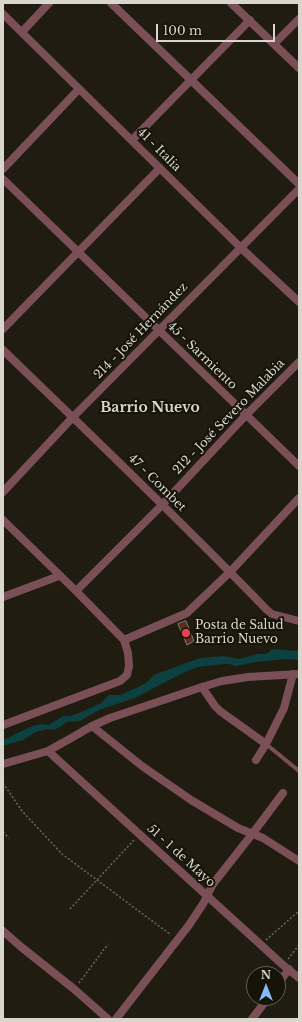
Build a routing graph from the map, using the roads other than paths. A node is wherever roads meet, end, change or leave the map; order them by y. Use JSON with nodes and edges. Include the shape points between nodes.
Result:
{"nodes":[{"id":1,"x":49,"y":3,"type":"edge"},
{"id":2,"x":111,"y":3,"type":"edge"},
{"id":3,"x":231,"y":3,"type":"edge"},
{"id":4,"x":3,"y":14,"type":"edge"},
{"id":5,"x":299,"y":19,"type":"edge"},
{"id":6,"x":250,"y":20,"type":"junction"},
{"id":7,"x":22,"y":32,"type":"junction"},
{"id":8,"x":274,"y":44,"type":"junction"},
{"id":9,"x":299,"y":68,"type":"edge"},
{"id":10,"x":191,"y":80,"type":"junction"},
{"id":11,"x":79,"y":89,"type":"junction"},
{"id":12,"x":132,"y":140,"type":"junction"},
{"id":13,"x":160,"y":168,"type":"junction"},
{"id":14,"x":3,"y":169,"type":"edge"},
{"id":15,"x":3,"y":179,"type":"edge"},
{"id":16,"x":299,"y":184,"type":"edge"},
{"id":17,"x":299,"y":189,"type":"edge"},
{"id":18,"x":240,"y":247,"type":"junction"},
{"id":19,"x":78,"y":253,"type":"junction"},
{"id":20,"x":299,"y":302,"type":"edge"},
{"id":21,"x":3,"y":329,"type":"edge"},
{"id":22,"x":158,"y":330,"type":"junction"},
{"id":23,"x":3,"y":350,"type":"edge"},
{"id":24,"x":299,"y":362,"type":"edge"},
{"id":25,"x":246,"y":415,"type":"junction"},
{"id":26,"x":73,"y":417,"type":"junction"},
{"id":27,"x":299,"y":466,"type":"edge"},
{"id":28,"x":3,"y":492,"type":"edge"},
{"id":29,"x":299,"y":498,"type":"edge"},
{"id":30,"x":162,"y":505,"type":"junction"},
{"id":31,"x":3,"y":520,"type":"edge"},
{"id":32,"x":230,"y":572,"type":"junction"},
{"id":33,"x":60,"y":576,"type":"junction"},
{"id":34,"x":76,"y":591,"type":"junction"},
{"id":35,"x":3,"y":597,"type":"edge"},
{"id":36,"x":299,"y":621,"type":"edge"},
{"id":37,"x":124,"y":640,"type":"junction"},
{"id":38,"x":296,"y":674,"type":"edge"},
{"id":39,"x":202,"y":687,"type":"junction"},
{"id":40,"x":3,"y":725,"type":"edge"},
{"id":41,"x":92,"y":726,"type":"junction"},
{"id":42,"x":266,"y":744,"type":"junction"},
{"id":43,"x":48,"y":751,"type":"junction"},
{"id":44,"x":256,"y":760,"type":"dead end"},
{"id":45,"x":3,"y":764,"type":"edge"},
{"id":46,"x":299,"y":771,"type":"edge"},
{"id":47,"x":283,"y":793,"type":"dead end"},
{"id":48,"x":253,"y":833,"type":"junction"},
{"id":49,"x":299,"y":861,"type":"edge"},
{"id":50,"x":207,"y":895,"type":"junction"},
{"id":51,"x":3,"y":931,"type":"edge"},
{"id":52,"x":285,"y":966,"type":"edge"},
{"id":53,"x":286,"y":967,"type":"edge"},
{"id":54,"x":299,"y":978,"type":"edge"},
{"id":55,"x":262,"y":1006,"type":"edge"},
{"id":56,"x":108,"y":1019,"type":"edge"},
{"id":57,"x":116,"y":1019,"type":"edge"},
{"id":58,"x":252,"y":1019,"type":"edge"}],
"edges":[{"from":1,"to":7,"type":"street"},
{"from":2,"to":10,"type":"street"},
{"from":3,"to":6,"type":"street"},
{"from":4,"to":7,"type":"street","name":"41 - Italia"},
{"from":5,"to":8,"type":"street"},
{"from":6,"to":8,"type":"street"},
{"from":6,"to":10,"type":"street"},
{"from":7,"to":11,"type":"street","name":"41 - Italia"},
{"from":8,"to":9,"type":"street"},
{"from":10,"to":12,"type":"street"},
{"from":10,"to":16,"type":"street"},
{"from":11,"to":12,"type":"street","name":"41 - Italia"},
{"from":11,"to":14,"type":"street"},
{"from":12,"to":13,"type":"street","name":"41 - Italia"},
{"from":13,"to":18,"type":"street","name":"41 - Italia"},
{"from":13,"to":19,"type":"street"},
{"from":15,"to":19,"type":"street","name":"45 - Sarmiento"},
{"from":17,"to":18,"type":"street","name":"214 - José Hernández"},
{"from":18,"to":20,"type":"street","name":"41 - Italia"},
{"from":18,"to":22,"type":"street","name":"214 - José Hernández"},
{"from":19,"to":21,"type":"street"},
{"from":19,"to":22,"type":"street","name":"45 - Sarmiento"},
{"from":22,"to":25,"type":"street","name":"45 - Sarmiento"},
{"from":22,"to":26,"type":"street","name":"214 - José Hernández"},
{"from":23,"to":26,"type":"street","name":"47 - Combet"},
{"from":24,"to":25,"type":"street","name":"212 - José Severo Malabia"},
{"from":25,"to":27,"type":"street","name":"45 - Sarmiento"},
{"from":25,"to":30,"type":"street","name":"212 - José Severo Malabia"},
{"from":26,"to":28,"type":"street","name":"214 - José Hernández"},
{"from":26,"to":30,"type":"street","name":"47 - Combet"},
{"from":29,"to":32,"type":"street"},
{"from":30,"to":32,"type":"street","name":"47 - Combet"},
{"from":30,"to":34,"type":"street","name":"212 - José Severo Malabia"},
{"from":31,"to":33,"type":"street"},
{"from":32,"to":36,"type":"street","name":"47 - Combet","via":[[272,614]]},
{"from":32,"to":37,"type":"street","via":[[187,613]]},
{"from":33,"to":34,"type":"street"},
{"from":33,"to":35,"type":"street"},
{"from":34,"to":37,"type":"street"},
{"from":37,"to":40,"type":"street","via":[[129,666],[127,675],[120,681]]},
{"from":38,"to":39,"type":"street","via":[[222,681]]},
{"from":38,"to":42,"type":"street","via":[[284,708]]},
{"from":39,"to":41,"type":"street"},
{"from":39,"to":42,"type":"street","via":[[220,711]]},
{"from":41,"to":43,"type":"street"},
{"from":41,"to":48,"type":"street","via":[[142,766],[191,800],[238,828]]},
{"from":42,"to":44,"type":"street"},
{"from":42,"to":46,"type":"lane"},
{"from":43,"to":45,"type":"street"},
{"from":43,"to":50,"type":"street","name":"51 - 1 de Mayo"},
{"from":47,"to":48,"type":"street"},
{"from":48,"to":49,"type":"street"},
{"from":48,"to":50,"type":"street"},
{"from":50,"to":52,"type":"street","name":"51 - 1 de Mayo"},
{"from":50,"to":57,"type":"street","via":[[178,940]]},
{"from":51,"to":56,"type":"street"},
{"from":53,"to":54,"type":"street","name":"51 - 1 de Mayo"},
{"from":55,"to":58,"type":"street"}]}
